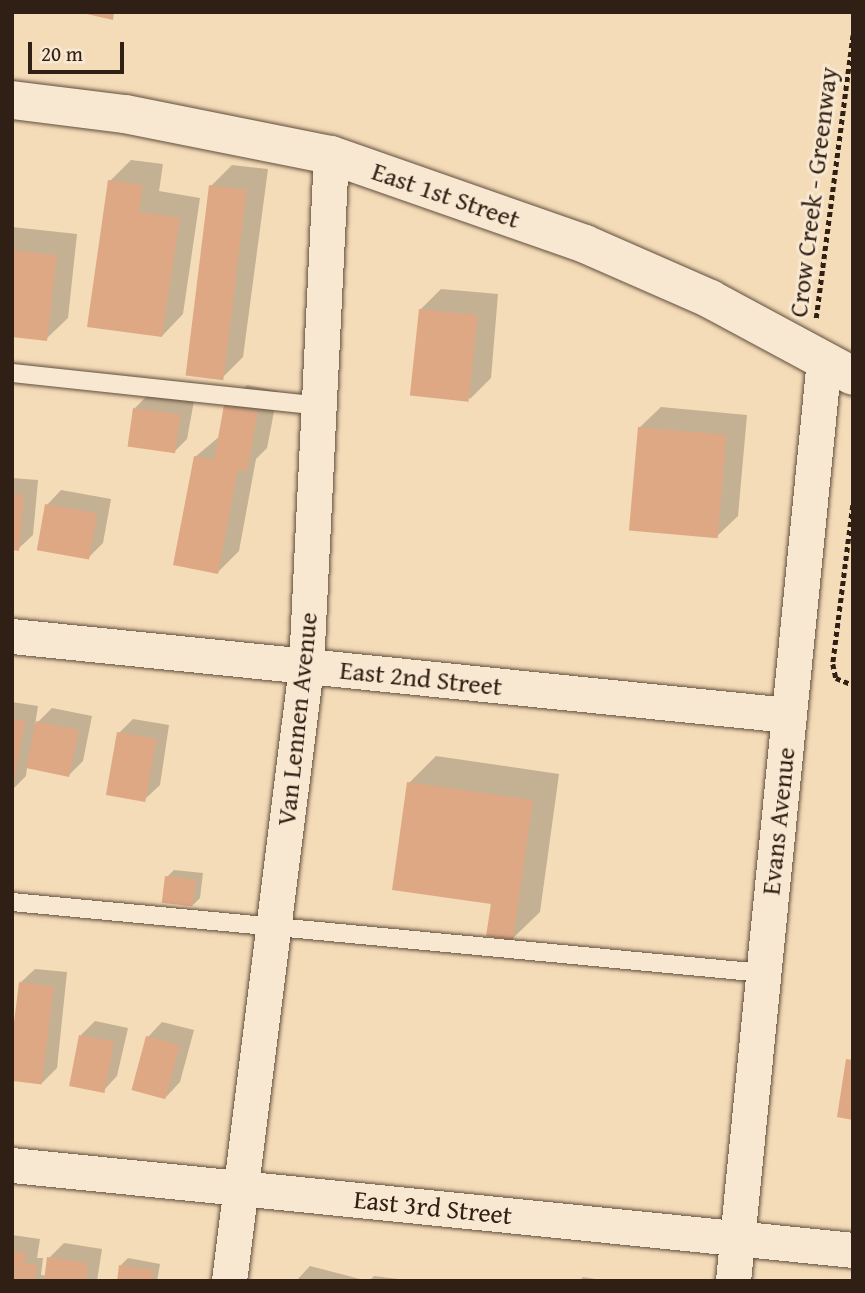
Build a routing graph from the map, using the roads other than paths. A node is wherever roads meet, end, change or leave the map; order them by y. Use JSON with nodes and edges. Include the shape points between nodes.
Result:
{"nodes":[{"id":1,"x":12,"y":100,"type":"edge"},
{"id":2,"x":331,"y":155,"type":"junction"},
{"id":3,"x":829,"y":363,"type":"edge"},
{"id":4,"x":12,"y":373,"type":"edge"},
{"id":5,"x":319,"y":406,"type":"junction"},
{"id":6,"x":12,"y":636,"type":"edge"},
{"id":7,"x":306,"y":666,"type":"junction"},
{"id":8,"x":789,"y":715,"type":"junction"},
{"id":9,"x":12,"y":902,"type":"edge"},
{"id":10,"x":272,"y":927,"type":"junction"},
{"id":11,"x":764,"y":974,"type":"junction"},
{"id":12,"x":12,"y":1165,"type":"edge"},
{"id":13,"x":240,"y":1188,"type":"junction"},
{"id":14,"x":737,"y":1238,"type":"junction"},
{"id":15,"x":853,"y":1250,"type":"edge"},
{"id":16,"x":229,"y":1281,"type":"edge"},
{"id":17,"x":733,"y":1281,"type":"edge"}],
"edges":[{"from":1,"to":2,"type":"street","name":"East 1st Street","via":[[125,114]]},
{"from":2,"to":3,"type":"street","name":"East 1st Street","via":[[585,244],[710,299]]},
{"from":2,"to":5,"type":"street","name":"Van Lennen Avenue"},
{"from":3,"to":8,"type":"street","name":"Evans Avenue"},
{"from":4,"to":5,"type":"lane"},
{"from":5,"to":7,"type":"street","name":"Van Lennen Avenue"},
{"from":6,"to":7,"type":"street","name":"East 2nd Street"},
{"from":7,"to":8,"type":"street","name":"East 2nd Street"},
{"from":7,"to":10,"type":"street","name":"Van Lennen Avenue"},
{"from":8,"to":11,"type":"street","name":"Evans Avenue"},
{"from":9,"to":10,"type":"lane"},
{"from":10,"to":11,"type":"lane"},
{"from":10,"to":13,"type":"street","name":"Van Lennen Avenue"},
{"from":11,"to":14,"type":"street","name":"Evans Avenue"},
{"from":12,"to":13,"type":"street","name":"East 3rd Street"},
{"from":13,"to":14,"type":"street","name":"East 3rd Street"},
{"from":13,"to":16,"type":"street","name":"Van Lennen Avenue"},
{"from":14,"to":15,"type":"street","name":"East 3rd Street"},
{"from":14,"to":17,"type":"street","name":"Evans Avenue"}]}
